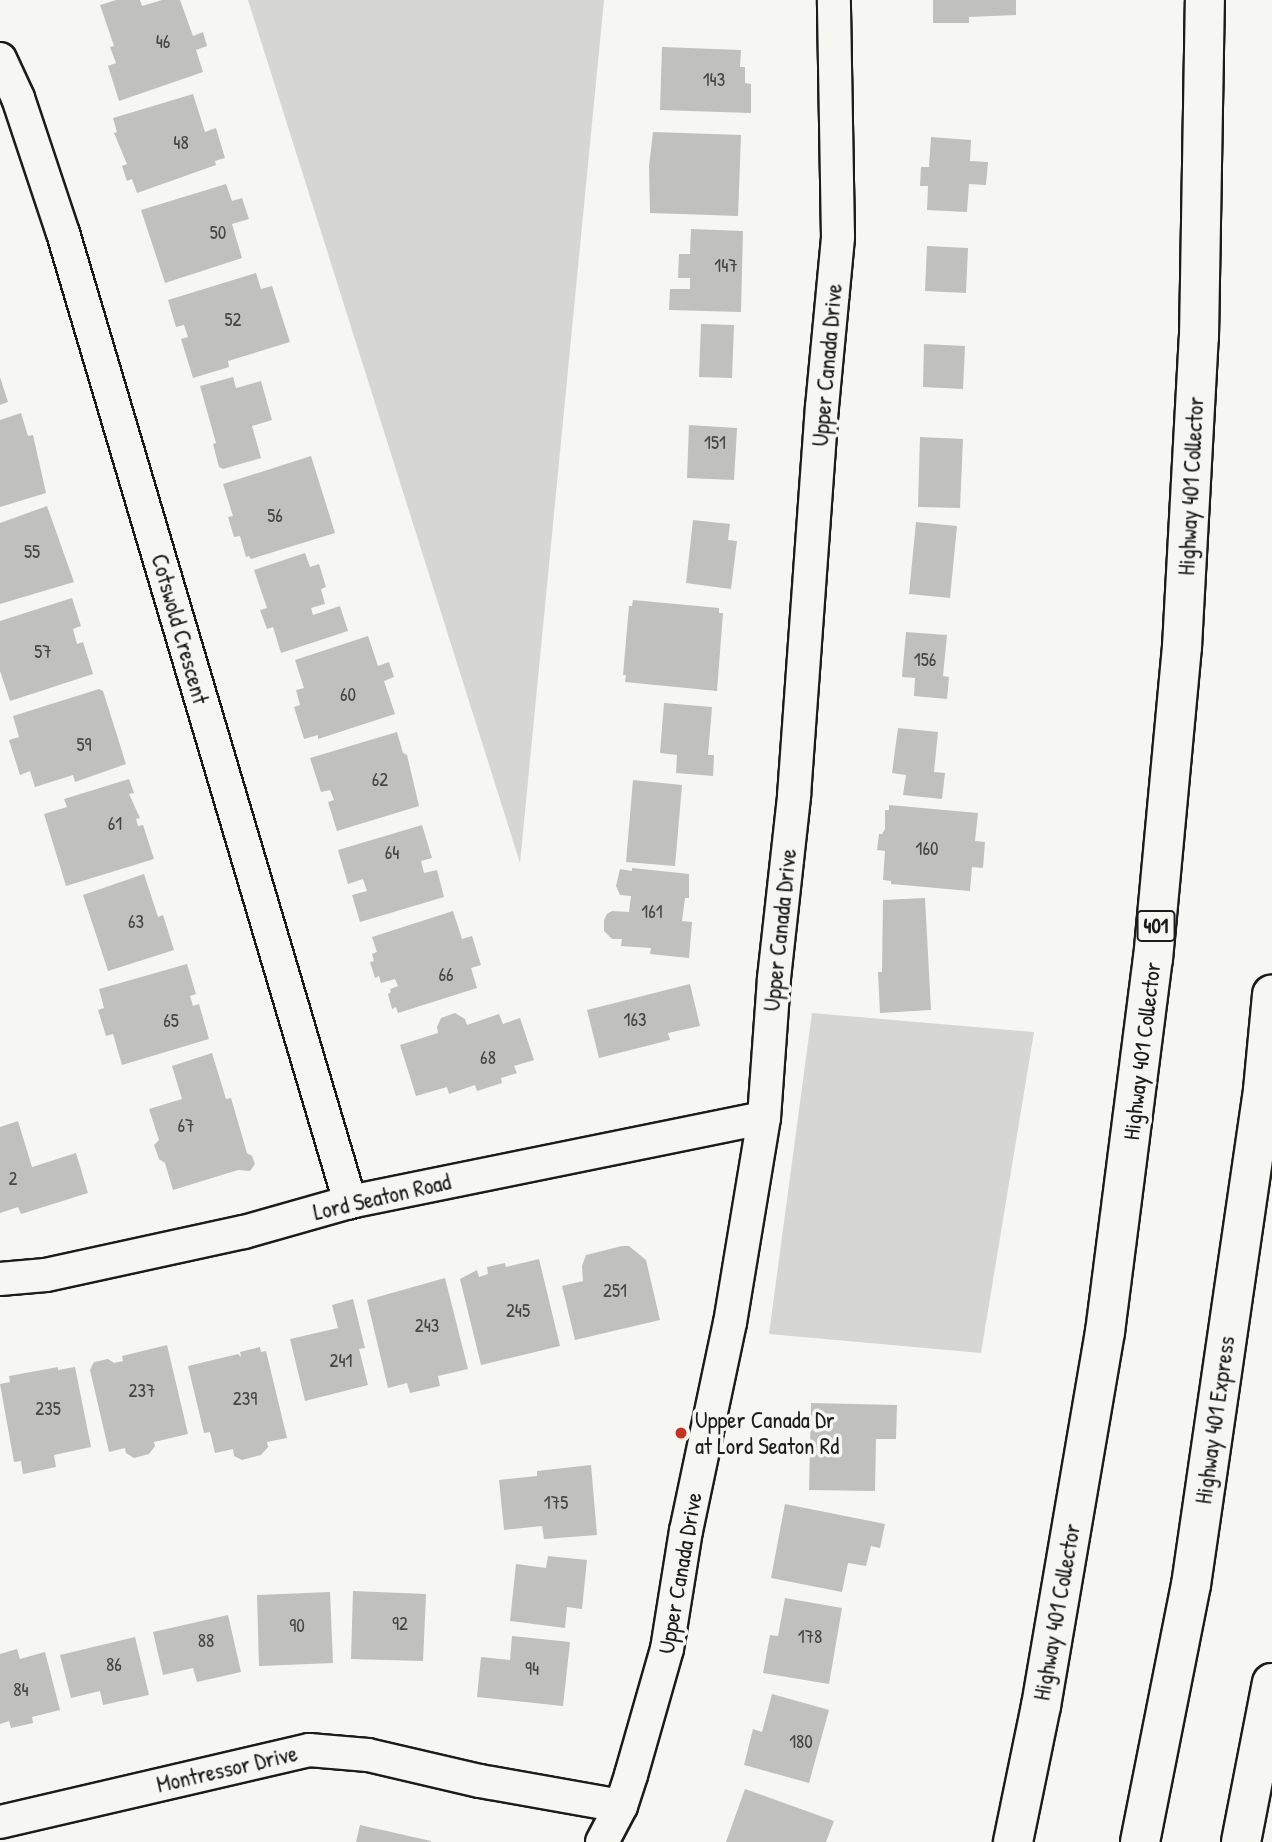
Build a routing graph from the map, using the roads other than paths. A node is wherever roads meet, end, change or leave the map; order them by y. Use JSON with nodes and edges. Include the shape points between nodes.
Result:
{"nodes":[{"id":1,"x":834,"y":0,"type":"edge"},
{"id":2,"x":1205,"y":0,"type":"edge"},
{"id":3,"x":0,"y":59,"type":"edge"},
{"id":4,"x":1272,"y":994,"type":"edge"},
{"id":5,"x":764,"y":1118,"type":"junction"},
{"id":6,"x":350,"y":1202,"type":"junction"},
{"id":7,"x":0,"y":1279,"type":"edge"},
{"id":8,"x":1272,"y":1684,"type":"edge"},
{"id":9,"x":621,"y":1806,"type":"junction"},
{"id":10,"x":0,"y":1822,"type":"edge"},
{"id":11,"x":602,"y":1842,"type":"edge"},
{"id":12,"x":1013,"y":1842,"type":"edge"},
{"id":13,"x":1140,"y":1842,"type":"edge"},
{"id":14,"x":1241,"y":1842,"type":"edge"}],
"edges":[{"from":1,"to":5,"type":"street","name":"Upper Canada Drive","via":[[838,237]]},
{"from":2,"to":12,"type":"highway","name":"Highway 401 Collector","number":"401","via":[[1199,351],[1181,660],[1153,959],[1105,1332]]},
{"from":3,"to":6,"type":"street","name":"Cotswold Crescent","via":[[18,98],[63,233]]},
{"from":4,"to":13,"type":"highway","name":"Highway 401 Express","via":[[1263,1090],[1191,1585]]},
{"from":5,"to":6,"type":"street","name":"Lord Seaton Road"},
{"from":5,"to":9,"type":"street","name":"Upper Canada Drive","via":[[667,1649]]},
{"from":6,"to":7,"type":"street","name":"Lord Seaton Road","via":[[46,1275]]},
{"from":8,"to":14,"type":"highway"},
{"from":9,"to":10,"type":"street","name":"Montressor Drive","via":[[368,1755],[309,1750]]},
{"from":9,"to":11,"type":"street","name":"Upper Canada Drive"}]}
